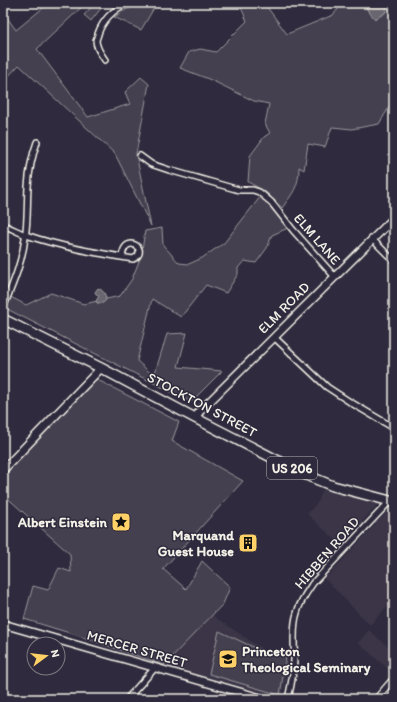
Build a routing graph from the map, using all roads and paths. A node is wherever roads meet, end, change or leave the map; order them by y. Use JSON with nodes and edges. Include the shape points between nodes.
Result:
{"nodes":[{"id":1,"x":126,"y":3,"type":"edge"},
{"id":2,"x":105,"y":60,"type":"dead end"},
{"id":3,"x":37,"y":142,"type":"dead end"},
{"id":4,"x":140,"y":156,"type":"dead end"},
{"id":5,"x":394,"y":218,"type":"edge"},
{"id":6,"x":3,"y":225,"type":"edge"},
{"id":7,"x":26,"y":235,"type":"junction"},
{"id":8,"x":373,"y":240,"type":"junction"},
{"id":9,"x":122,"y":257,"type":"dead end"},
{"id":10,"x":394,"y":262,"type":"edge"},
{"id":11,"x":335,"y":277,"type":"junction"},
{"id":12,"x":3,"y":308,"type":"edge"},
{"id":13,"x":3,"y":319,"type":"edge"},
{"id":14,"x":274,"y":337,"type":"junction"},
{"id":15,"x":101,"y":368,"type":"junction"},
{"id":16,"x":195,"y":418,"type":"junction"},
{"id":17,"x":394,"y":428,"type":"edge"},
{"id":18,"x":3,"y":470,"type":"edge"},
{"id":19,"x":392,"y":502,"type":"edge"},
{"id":20,"x":3,"y":624,"type":"edge"},
{"id":21,"x":155,"y":668,"type":"junction"},
{"id":22,"x":394,"y":678,"type":"edge"},
{"id":23,"x":127,"y":699,"type":"edge"},
{"id":24,"x":264,"y":699,"type":"edge"},
{"id":25,"x":288,"y":699,"type":"edge"},
{"id":26,"x":376,"y":699,"type":"edge"}],
"edges":[{"from":1,"to":2,"type":"street","via":[[107,17],[99,29],[96,40]]},
{"from":3,"to":7,"type":"street","via":[[28,186]]},
{"from":4,"to":11,"type":"street","name":"ELM LANE","via":[[151,164],[169,170],[239,190],[259,192],[271,202]]},
{"from":5,"to":8,"type":"street","name":"ELM ROAD"},
{"from":6,"to":7,"type":"street"},
{"from":7,"to":9,"type":"street","via":[[85,251]]},
{"from":7,"to":12,"type":"street","via":[[20,264]]},
{"from":8,"to":10,"type":"street"},
{"from":8,"to":11,"type":"street","name":"ELM ROAD"},
{"from":11,"to":14,"type":"street","name":"ELM ROAD"},
{"from":13,"to":15,"type":"highway","name":"STOCKTON STREET","number":"US 206"},
{"from":14,"to":16,"type":"street","name":"ELM ROAD"},
{"from":14,"to":17,"type":"street","via":[[327,387]]},
{"from":15,"to":16,"type":"highway","name":"STOCKTON STREET","number":"US 206"},
{"from":15,"to":18,"type":"street"},
{"from":16,"to":19,"type":"highway","name":"STOCKTON STREET","number":"US 206","via":[[320,481]]},
{"from":19,"to":25,"type":"street","name":"HIBBEN ROAD","via":[[313,583],[301,602],[294,624],[294,672]]},
{"from":20,"to":21,"type":"street","name":"MERCER STREET"},
{"from":21,"to":23,"type":"street"},
{"from":21,"to":24,"type":"street","name":"MERCER STREET"},
{"from":22,"to":26,"type":"street"}]}
